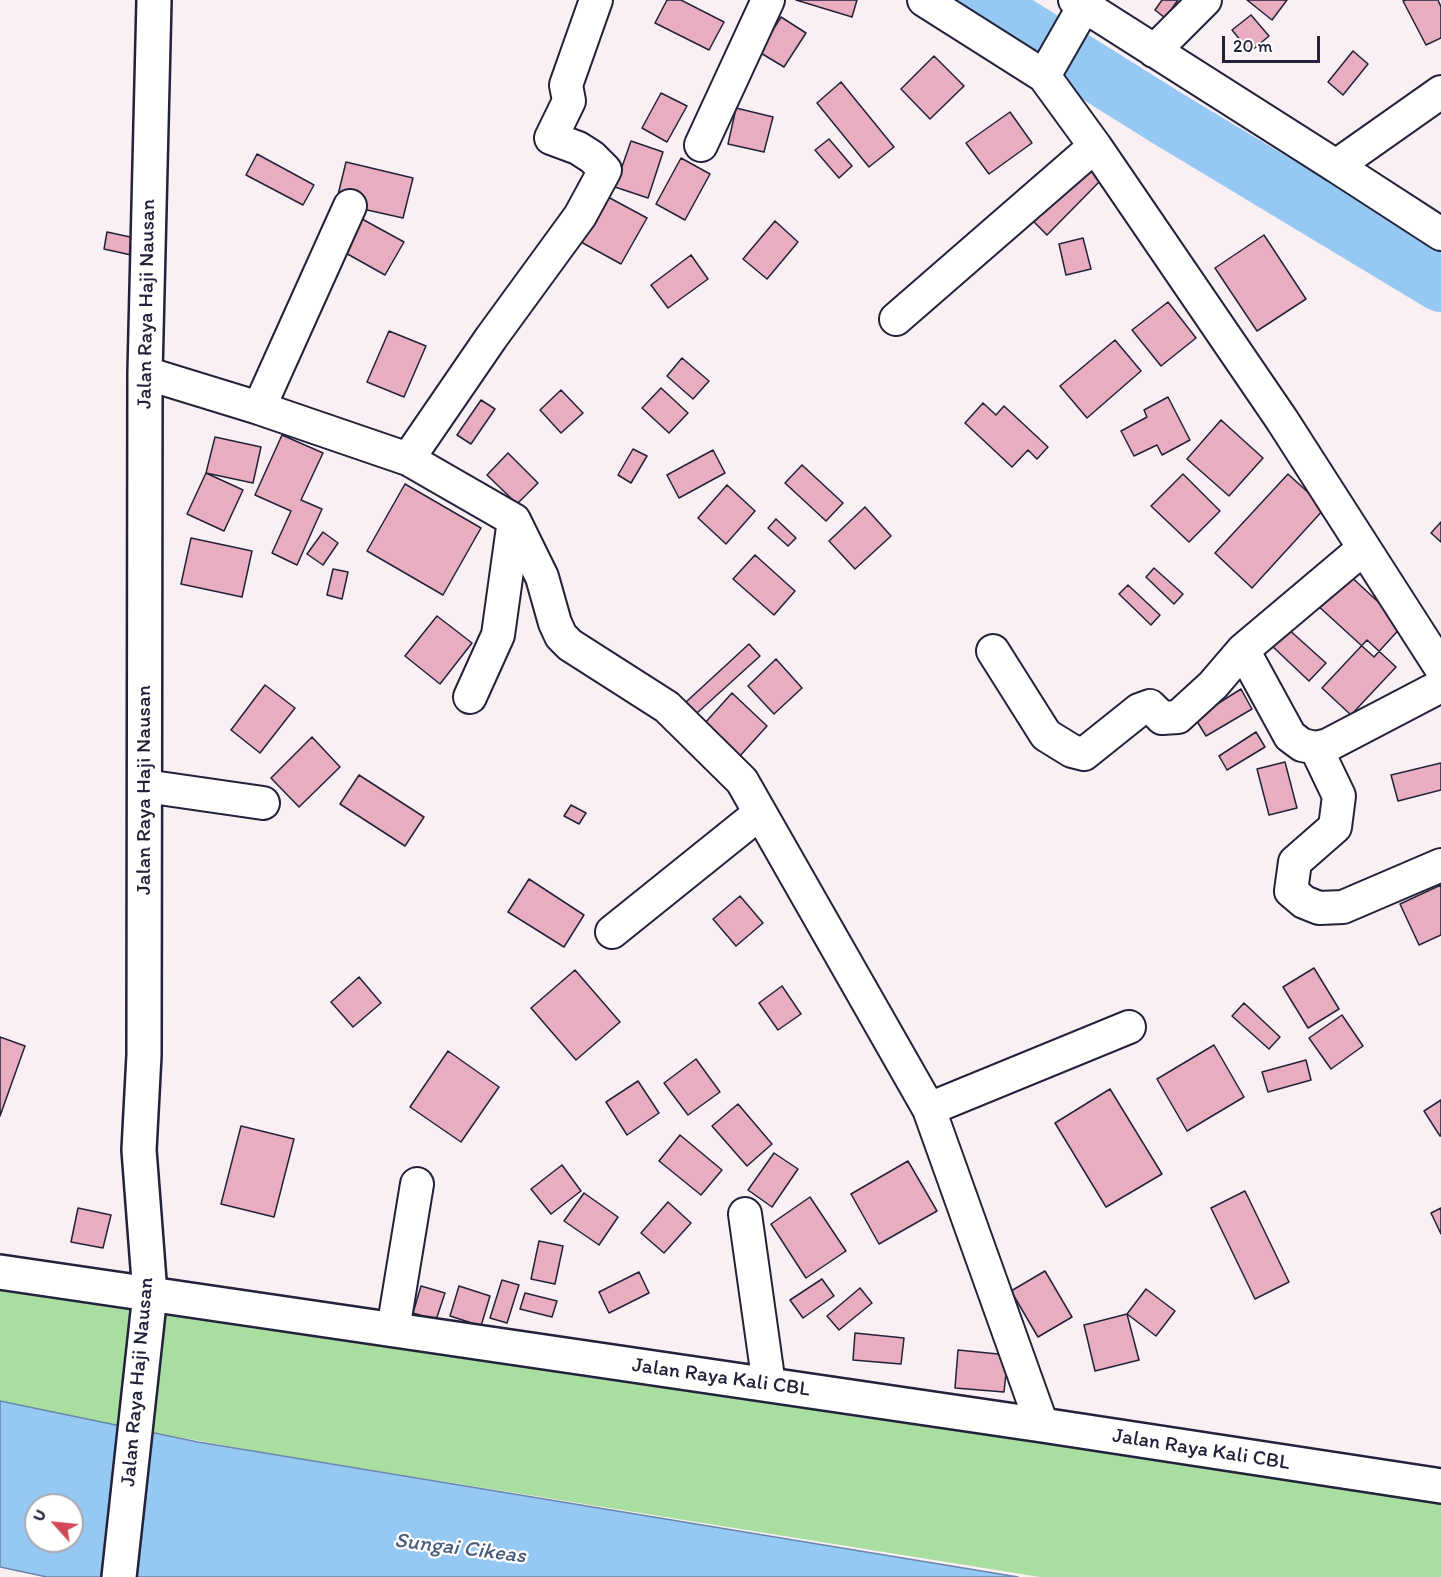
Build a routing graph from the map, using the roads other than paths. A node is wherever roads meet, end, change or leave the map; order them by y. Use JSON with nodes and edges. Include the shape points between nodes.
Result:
{"nodes":[{"id":1,"x":154,"y":0,"type":"edge"},
{"id":2,"x":596,"y":0,"type":"edge"},
{"id":3,"x":768,"y":0,"type":"edge"},
{"id":4,"x":924,"y":0,"type":"edge"},
{"id":5,"x":1205,"y":0,"type":"edge"},
{"id":6,"x":1078,"y":11,"type":"edge"},
{"id":7,"x":1154,"y":51,"type":"junction"},
{"id":8,"x":1049,"y":68,"type":"junction"},
{"id":9,"x":1441,"y":92,"type":"edge"},
{"id":10,"x":701,"y":145,"type":"dead end"},
{"id":11,"x":1095,"y":146,"type":"junction"},
{"id":12,"x":1336,"y":166,"type":"junction"},
{"id":13,"x":350,"y":206,"type":"dead end"},
{"id":14,"x":1441,"y":234,"type":"edge"},
{"id":15,"x":896,"y":319,"type":"dead end"},
{"id":16,"x":145,"y":373,"type":"junction"},
{"id":17,"x":259,"y":408,"type":"junction"},
{"id":18,"x":408,"y":459,"type":"junction"},
{"id":19,"x":514,"y":520,"type":"junction"},
{"id":20,"x":1364,"y":548,"type":"junction"},
{"id":21,"x":1243,"y":650,"type":"junction"},
{"id":22,"x":993,"y":651,"type":"dead end"},
{"id":23,"x":1441,"y":668,"type":"edge"},
{"id":24,"x":1441,"y":686,"type":"edge"},
{"id":25,"x":470,"y":697,"type":"dead end"},
{"id":26,"x":1316,"y":748,"type":"junction"},
{"id":27,"x":145,"y":786,"type":"junction"},
{"id":28,"x":263,"y":803,"type":"dead end"},
{"id":29,"x":760,"y":813,"type":"junction"},
{"id":30,"x":1441,"y":865,"type":"edge"},
{"id":31,"x":612,"y":932,"type":"dead end"},
{"id":32,"x":1129,"y":1027,"type":"dead end"},
{"id":33,"x":929,"y":1109,"type":"junction"},
{"id":34,"x":417,"y":1184,"type":"dead end"},
{"id":35,"x":745,"y":1214,"type":"dead end"},
{"id":36,"x":0,"y":1272,"type":"edge"},
{"id":37,"x":150,"y":1294,"type":"junction"},
{"id":38,"x":393,"y":1330,"type":"junction"},
{"id":39,"x":769,"y":1385,"type":"junction"},
{"id":40,"x":1042,"y":1425,"type":"junction"},
{"id":41,"x":1441,"y":1486,"type":"edge"},
{"id":42,"x":119,"y":1577,"type":"edge"}],
"edges":[{"from":1,"to":16,"type":"main road","name":"Jalan Raya Haji Nausan"},
{"from":2,"to":18,"type":"street","via":[[566,85],[569,101],[551,138],[578,148],[605,170],[580,216]]},
{"from":3,"to":10,"type":"street"},
{"from":4,"to":8,"type":"street"},
{"from":5,"to":7,"type":"street"},
{"from":6,"to":7,"type":"street"},
{"from":6,"to":8,"type":"street"},
{"from":7,"to":12,"type":"street"},
{"from":8,"to":11,"type":"street"},
{"from":9,"to":12,"type":"street"},
{"from":11,"to":15,"type":"street"},
{"from":11,"to":20,"type":"street","via":[[1282,420]]},
{"from":12,"to":14,"type":"street"},
{"from":13,"to":17,"type":"street"},
{"from":16,"to":17,"type":"street"},
{"from":16,"to":27,"type":"main road","name":"Jalan Raya Haji Nausan"},
{"from":17,"to":18,"type":"street"},
{"from":18,"to":19,"type":"street"},
{"from":19,"to":25,"type":"street","via":[[498,635]]},
{"from":19,"to":29,"type":"street","via":[[542,577],[561,636],[667,707],[742,781]]},
{"from":20,"to":21,"type":"street"},
{"from":20,"to":23,"type":"street"},
{"from":21,"to":22,"type":"street","via":[[1178,717],[1162,717],[1150,706],[1139,710],[1084,754],[1046,735]]},
{"from":21,"to":26,"type":"street","via":[[1290,736],[1302,745]]},
{"from":24,"to":26,"type":"street"},
{"from":26,"to":30,"type":"street","via":[[1339,796],[1335,826],[1295,862],[1291,891],[1319,908],[1344,907]]},
{"from":27,"to":28,"type":"street"},
{"from":27,"to":37,"type":"main road","name":"Jalan Raya Haji Nausan","via":[[140,1150]]},
{"from":29,"to":31,"type":"street"},
{"from":29,"to":33,"type":"street"},
{"from":32,"to":33,"type":"street"},
{"from":33,"to":40,"type":"street"},
{"from":34,"to":38,"type":"street"},
{"from":35,"to":39,"type":"street"},
{"from":36,"to":37,"type":"main road","name":"Jalan Raya Kali CBL"},
{"from":37,"to":38,"type":"main road","name":"Jalan Raya Kali CBL"},
{"from":37,"to":42,"type":"main road","name":"Jalan Raya Haji Nausan"},
{"from":38,"to":39,"type":"main road","name":"Jalan Raya Kali CBL"},
{"from":39,"to":40,"type":"main road","name":"Jalan Raya Kali CBL"},
{"from":40,"to":41,"type":"main road","name":"Jalan Raya Kali CBL"}]}
